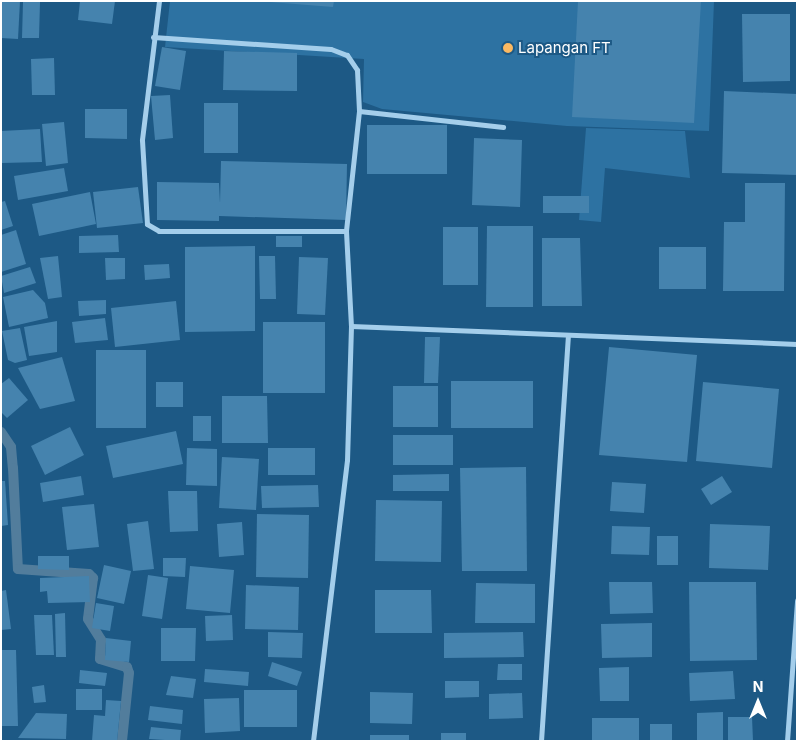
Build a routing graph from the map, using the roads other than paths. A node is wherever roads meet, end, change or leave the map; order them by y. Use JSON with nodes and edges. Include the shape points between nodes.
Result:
{"nodes":[{"id":1,"x":160,"y":1,"type":"edge"},
{"id":2,"x":154,"y":37,"type":"junction"},
{"id":3,"x":359,"y":112,"type":"junction"},
{"id":4,"x":503,"y":127,"type":"dead end"},
{"id":5,"x":346,"y":232,"type":"junction"},
{"id":6,"x":351,"y":326,"type":"junction"},
{"id":7,"x":568,"y":337,"type":"junction"},
{"id":8,"x":797,"y":344,"type":"edge"},
{"id":9,"x":797,"y":600,"type":"edge"},
{"id":10,"x":796,"y":633,"type":"edge"},
{"id":11,"x":313,"y":741,"type":"edge"},
{"id":12,"x":541,"y":741,"type":"edge"},
{"id":13,"x":787,"y":741,"type":"edge"}],
"edges":[{"from":1,"to":2,"type":"street"},
{"from":2,"to":3,"type":"street","via":[[339,51],[357,70]]},
{"from":2,"to":5,"type":"street","via":[[142,140],[147,224],[159,231]]},
{"from":3,"to":4,"type":"street"},
{"from":3,"to":5,"type":"street"},
{"from":5,"to":6,"type":"street"},
{"from":6,"to":7,"type":"street"},
{"from":6,"to":11,"type":"street","via":[[347,460]]},
{"from":7,"to":8,"type":"street"},
{"from":7,"to":12,"type":"street"},
{"from":9,"to":10,"type":"street"},
{"from":10,"to":13,"type":"street"}]}
